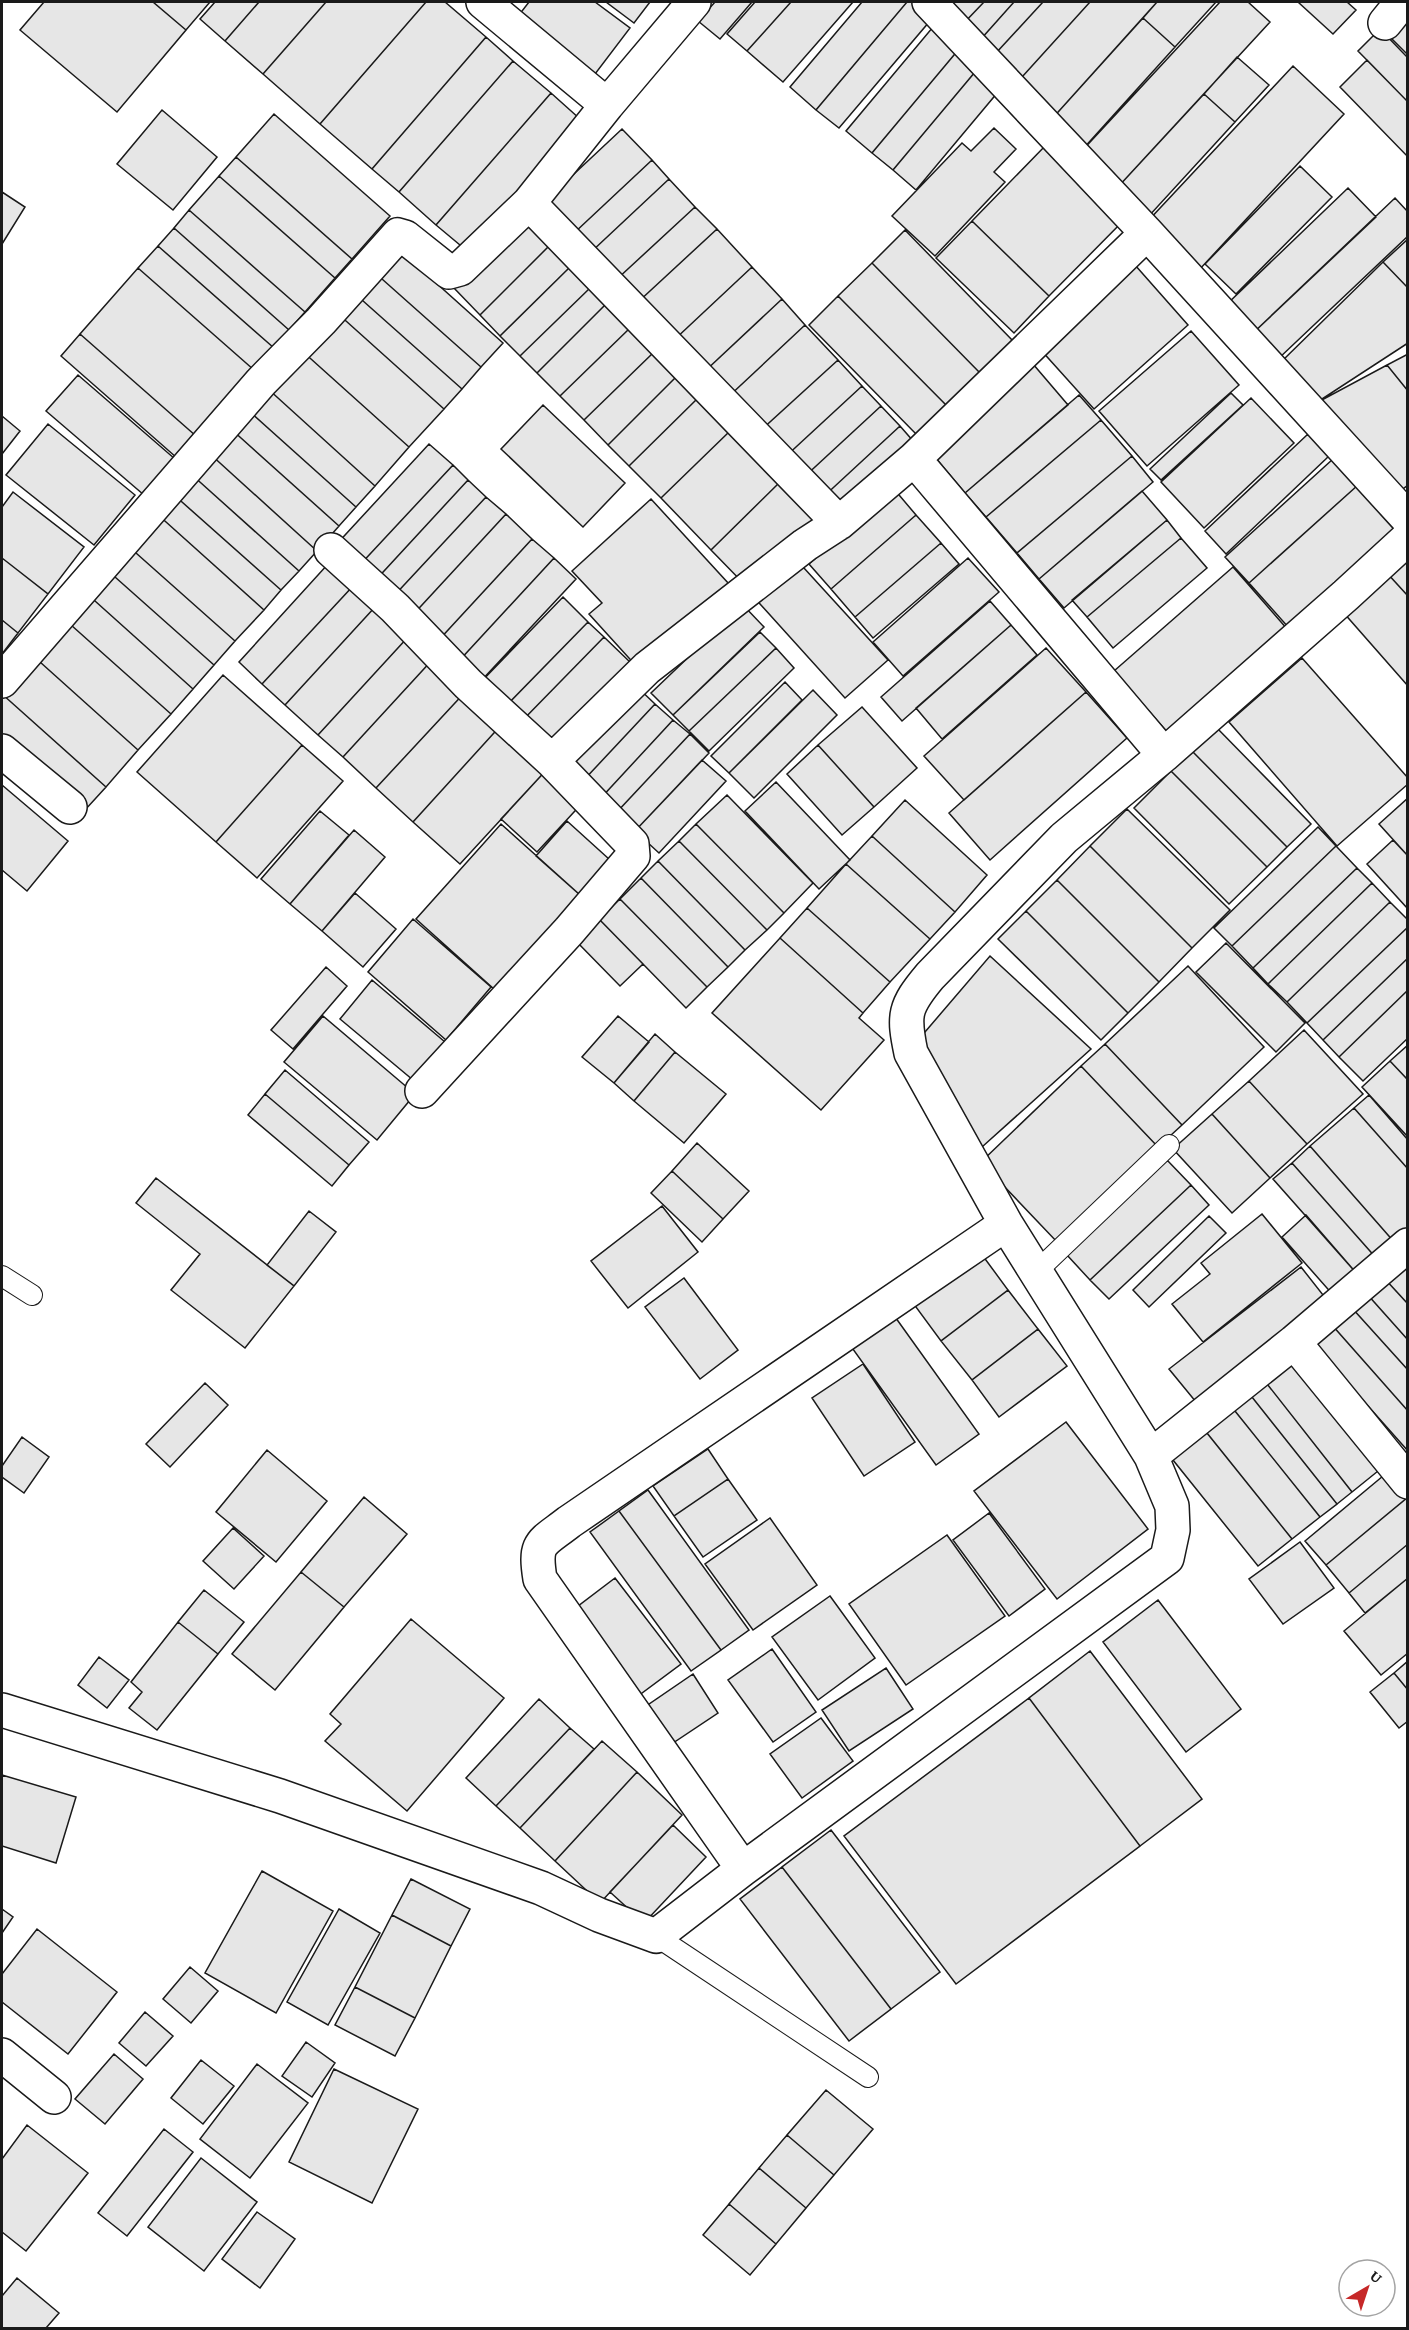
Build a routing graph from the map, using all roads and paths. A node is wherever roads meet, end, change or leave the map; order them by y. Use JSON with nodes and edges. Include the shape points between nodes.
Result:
{"nodes":[{"id":1,"x":483,"y":2,"type":"edge"},
{"id":2,"x":694,"y":2,"type":"edge"},
{"id":3,"x":929,"y":2,"type":"edge"},
{"id":4,"x":607,"y":105,"type":"junction"},
{"id":5,"x":529,"y":203,"type":"junction"},
{"id":6,"x":1147,"y":233,"type":"junction"},
{"id":7,"x":914,"y":459,"type":"junction"},
{"id":8,"x":1407,"y":519,"type":"edge"},
{"id":9,"x":839,"y":523,"type":"junction"},
{"id":10,"x":1407,"y":538,"type":"edge"},
{"id":11,"x":332,"y":550,"type":"dead end"},
{"id":12,"x":2,"y":681,"type":"edge"},
{"id":13,"x":2,"y":751,"type":"edge"},
{"id":14,"x":1164,"y":755,"type":"junction"},
{"id":15,"x":552,"y":761,"type":"junction"},
{"id":16,"x":70,"y":807,"type":"dead end"},
{"id":17,"x":422,"y":1091,"type":"dead end"},
{"id":18,"x":1169,"y":1145,"type":"dead end"},
{"id":19,"x":1006,"y":1224,"type":"junction"},
{"id":20,"x":1407,"y":1245,"type":"edge"},
{"id":21,"x":1035,"y":1274,"type":"junction"},
{"id":22,"x":2,"y":1276,"type":"edge"},
{"id":23,"x":32,"y":1295,"type":"dead end"},
{"id":24,"x":1294,"y":1342,"type":"junction"},
{"id":25,"x":1151,"y":1456,"type":"junction"},
{"id":26,"x":1407,"y":1482,"type":"edge"},
{"id":27,"x":2,"y":1710,"type":"edge"},
{"id":28,"x":743,"y":1869,"type":"junction"},
{"id":29,"x":656,"y":1936,"type":"junction"},
{"id":30,"x":2,"y":2055,"type":"edge"},
{"id":31,"x":868,"y":2077,"type":"dead end"},
{"id":32,"x":54,"y":2097,"type":"dead end"}],
"edges":[{"from":1,"to":4,"type":"street"},
{"from":2,"to":4,"type":"street"},
{"from":3,"to":6,"type":"street"},
{"from":4,"to":5,"type":"street"},
{"from":5,"to":9,"type":"street"},
{"from":5,"to":12,"type":"street","via":[[455,272],[449,272],[398,235],[261,382]]},
{"from":6,"to":7,"type":"street"},
{"from":6,"to":8,"type":"street"},
{"from":7,"to":9,"type":"street"},
{"from":7,"to":14,"type":"street"},
{"from":9,"to":15,"type":"street","via":[[647,668]]},
{"from":10,"to":14,"type":"street"},
{"from":11,"to":15,"type":"street"},
{"from":13,"to":16,"type":"street"},
{"from":14,"to":19,"type":"street","via":[[1064,838],[930,976],[907,1009],[905,1025],[911,1053]]},
{"from":15,"to":17,"type":"street","via":[[625,835],[632,844],[633,856]]},
{"from":18,"to":21,"type":"lane"},
{"from":19,"to":21,"type":"street"},
{"from":19,"to":28,"type":"street","via":[[569,1522],[542,1543],[537,1554],[540,1579]]},
{"from":20,"to":24,"type":"street"},
{"from":21,"to":25,"type":"street"},
{"from":22,"to":23,"type":"lane"},
{"from":24,"to":25,"type":"street"},
{"from":24,"to":26,"type":"street"},
{"from":25,"to":28,"type":"street","via":[[1172,1506],[1173,1530],[1167,1558]]},
{"from":27,"to":29,"type":"street","via":[[280,1796],[541,1888]]},
{"from":28,"to":29,"type":"street"},
{"from":29,"to":31,"type":"lane"},
{"from":30,"to":32,"type":"street"}]}
